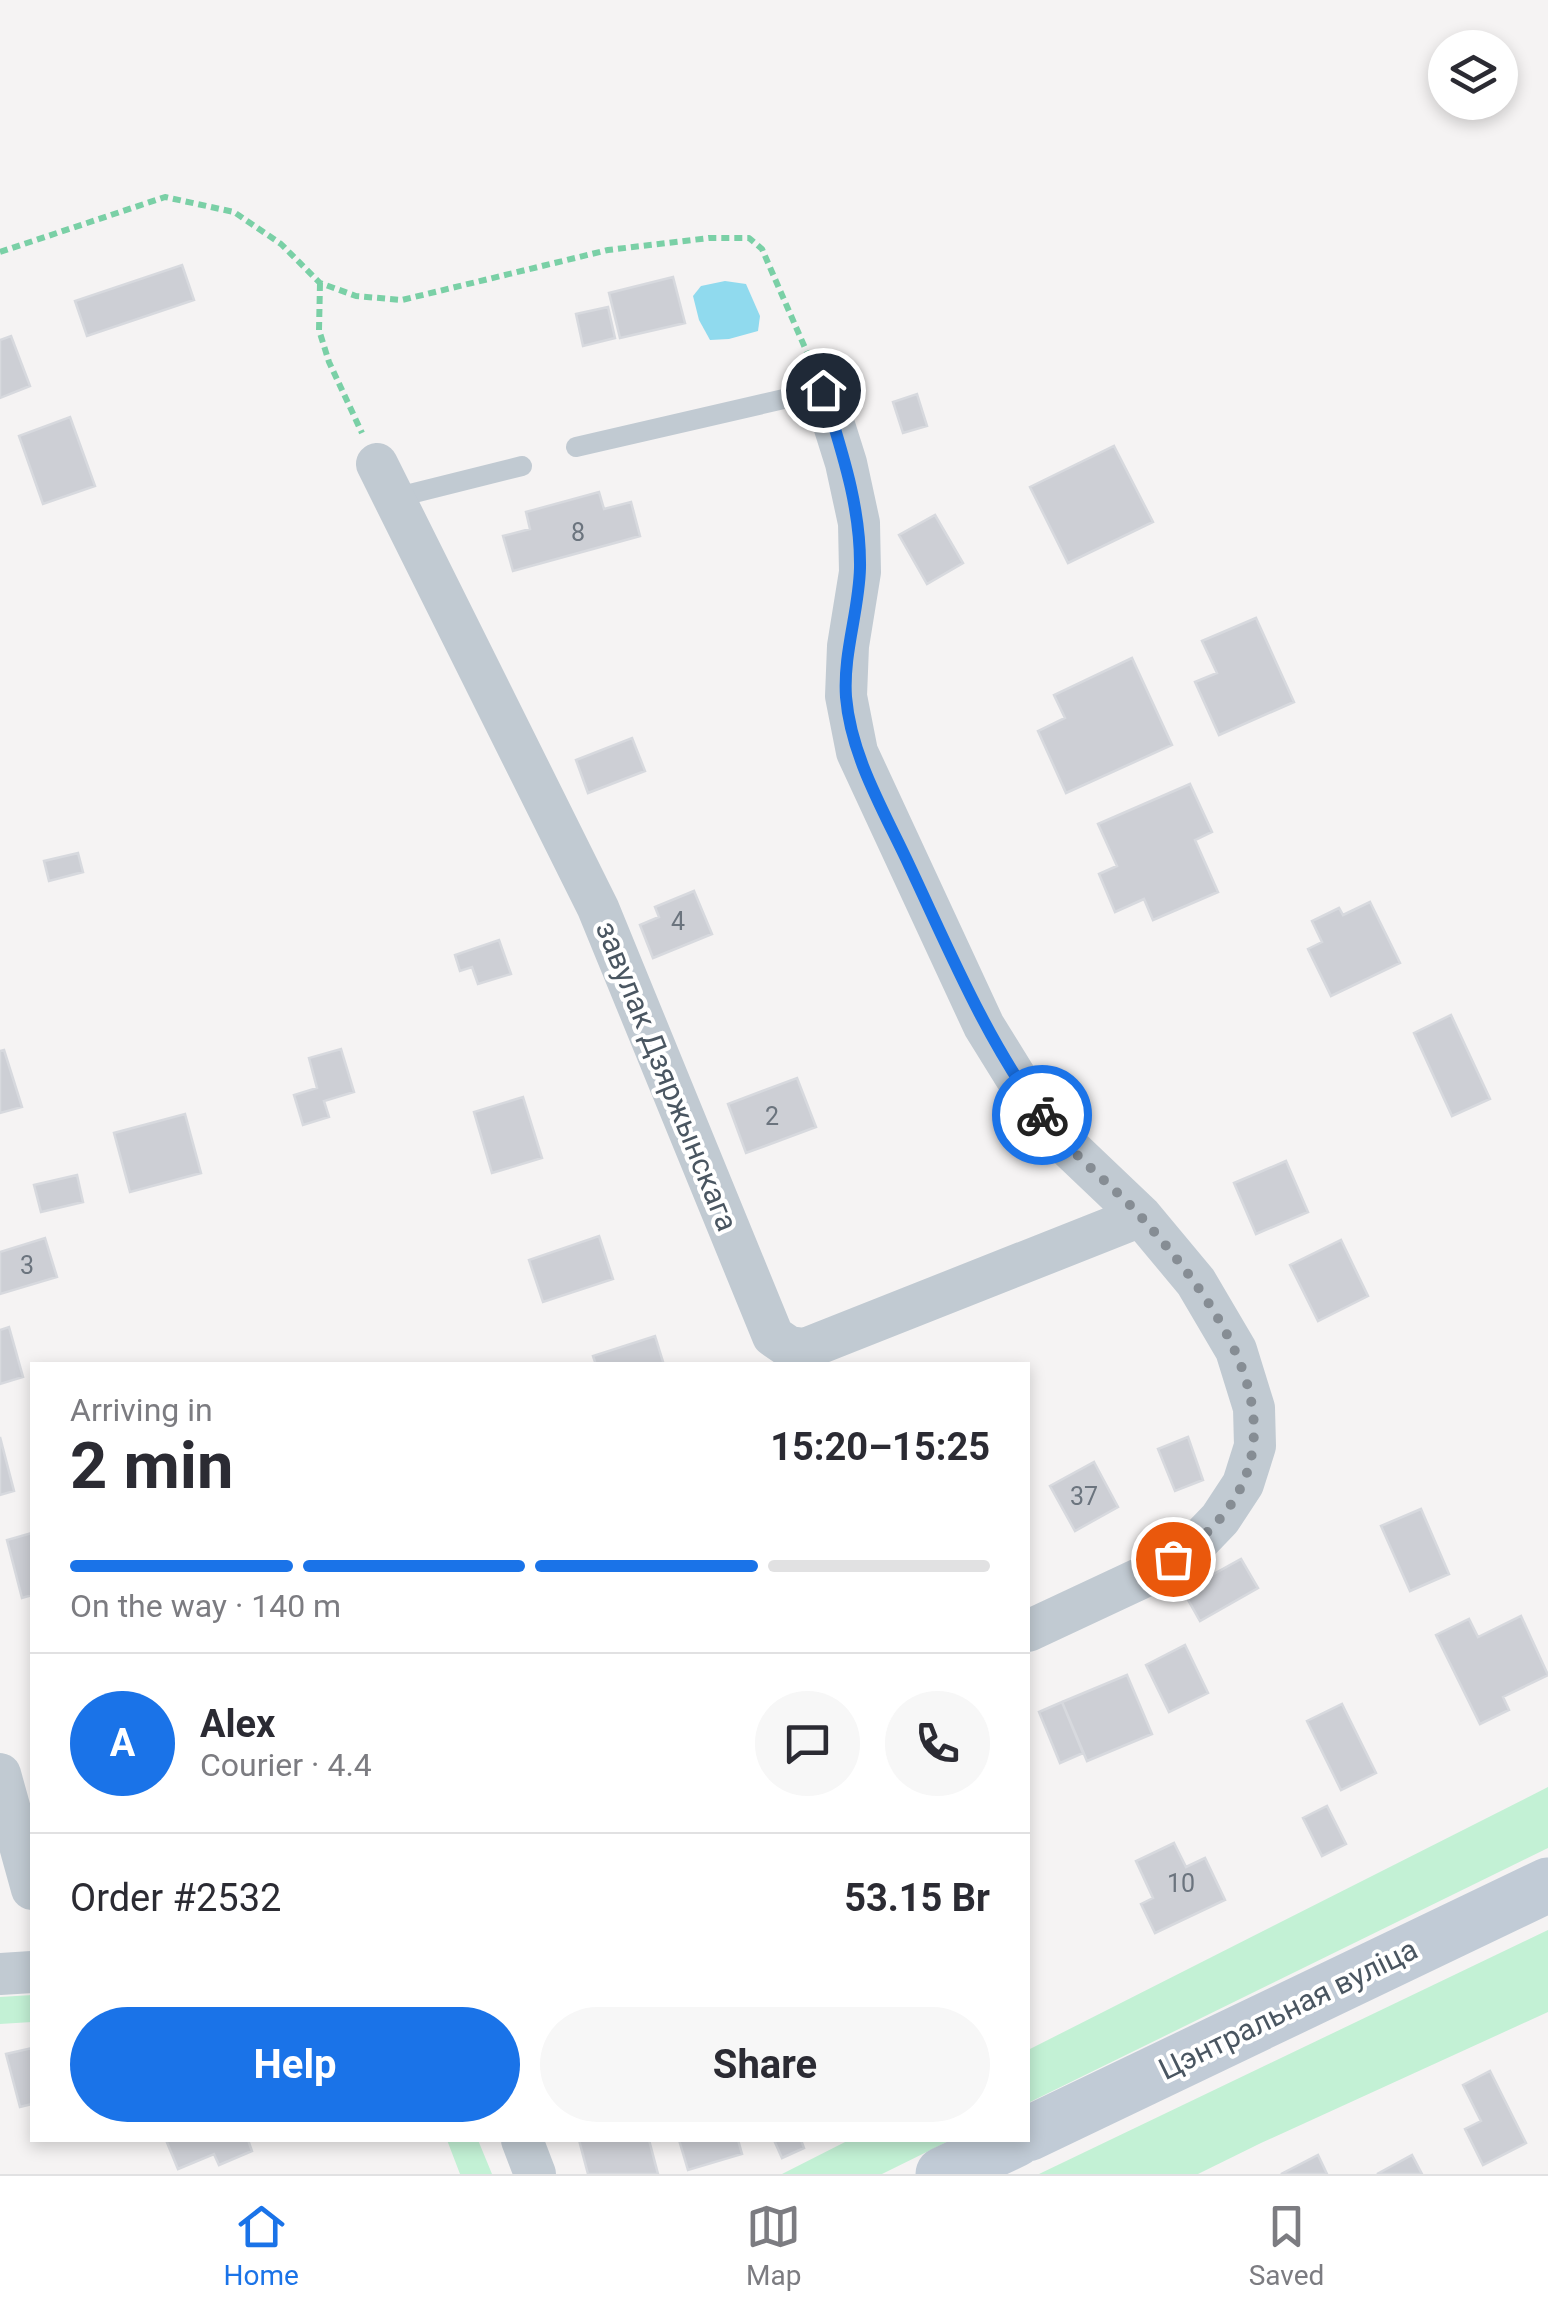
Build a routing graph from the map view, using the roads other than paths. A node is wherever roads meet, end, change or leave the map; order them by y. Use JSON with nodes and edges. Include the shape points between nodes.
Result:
{"nodes":[{"id":1,"x":823,"y":390,"type":"joint"},
{"id":2,"x":576,"y":447,"type":"dead end"},
{"id":3,"x":522,"y":466,"type":"dead end"},
{"id":4,"x":386,"y":481,"type":"joint"},
{"id":5,"x":1141,"y":1216,"type":"junction"},
{"id":6,"x":1030,"y":1630,"type":"edge"},
{"id":7,"x":0,"y":1774,"type":"edge"},
{"id":8,"x":30,"y":1882,"type":"edge"},
{"id":9,"x":1548,"y":1884,"type":"edge"},
{"id":10,"x":30,"y":1972,"type":"edge"},
{"id":11,"x":0,"y":1974,"type":"edge"},
{"id":12,"x":1030,"y":2133,"type":"edge"},
{"id":13,"x":523,"y":2142,"type":"edge"},
{"id":14,"x":1010,"y":2142,"type":"edge"},
{"id":15,"x":535,"y":2174,"type":"edge"},
{"id":16,"x":944,"y":2174,"type":"edge"}],
"edges":[{"from":1,"to":2,"type":"lane"},
{"from":1,"to":5,"type":"street","via":[[859,523],[846,696],[857,752],[984,1026],[1022,1089],[1058,1137]]},
{"from":3,"to":4,"type":"lane"},
{"from":4,"to":5,"type":"street","name":"завулак Дзяржынскага","via":[[598,908],[773,1336],[805,1349]]},
{"from":5,"to":6,"type":"street","via":[[1196,1282],[1236,1350],[1254,1408],[1255,1446],[1243,1484],[1194,1545],[1152,1573]]},
{"from":7,"to":8,"type":"street"},
{"from":9,"to":12,"type":"main road","name":"Цэнтральная вуліца"},
{"from":10,"to":11,"type":"street"},
{"from":13,"to":15,"type":"street"},
{"from":14,"to":16,"type":"main road"}]}
